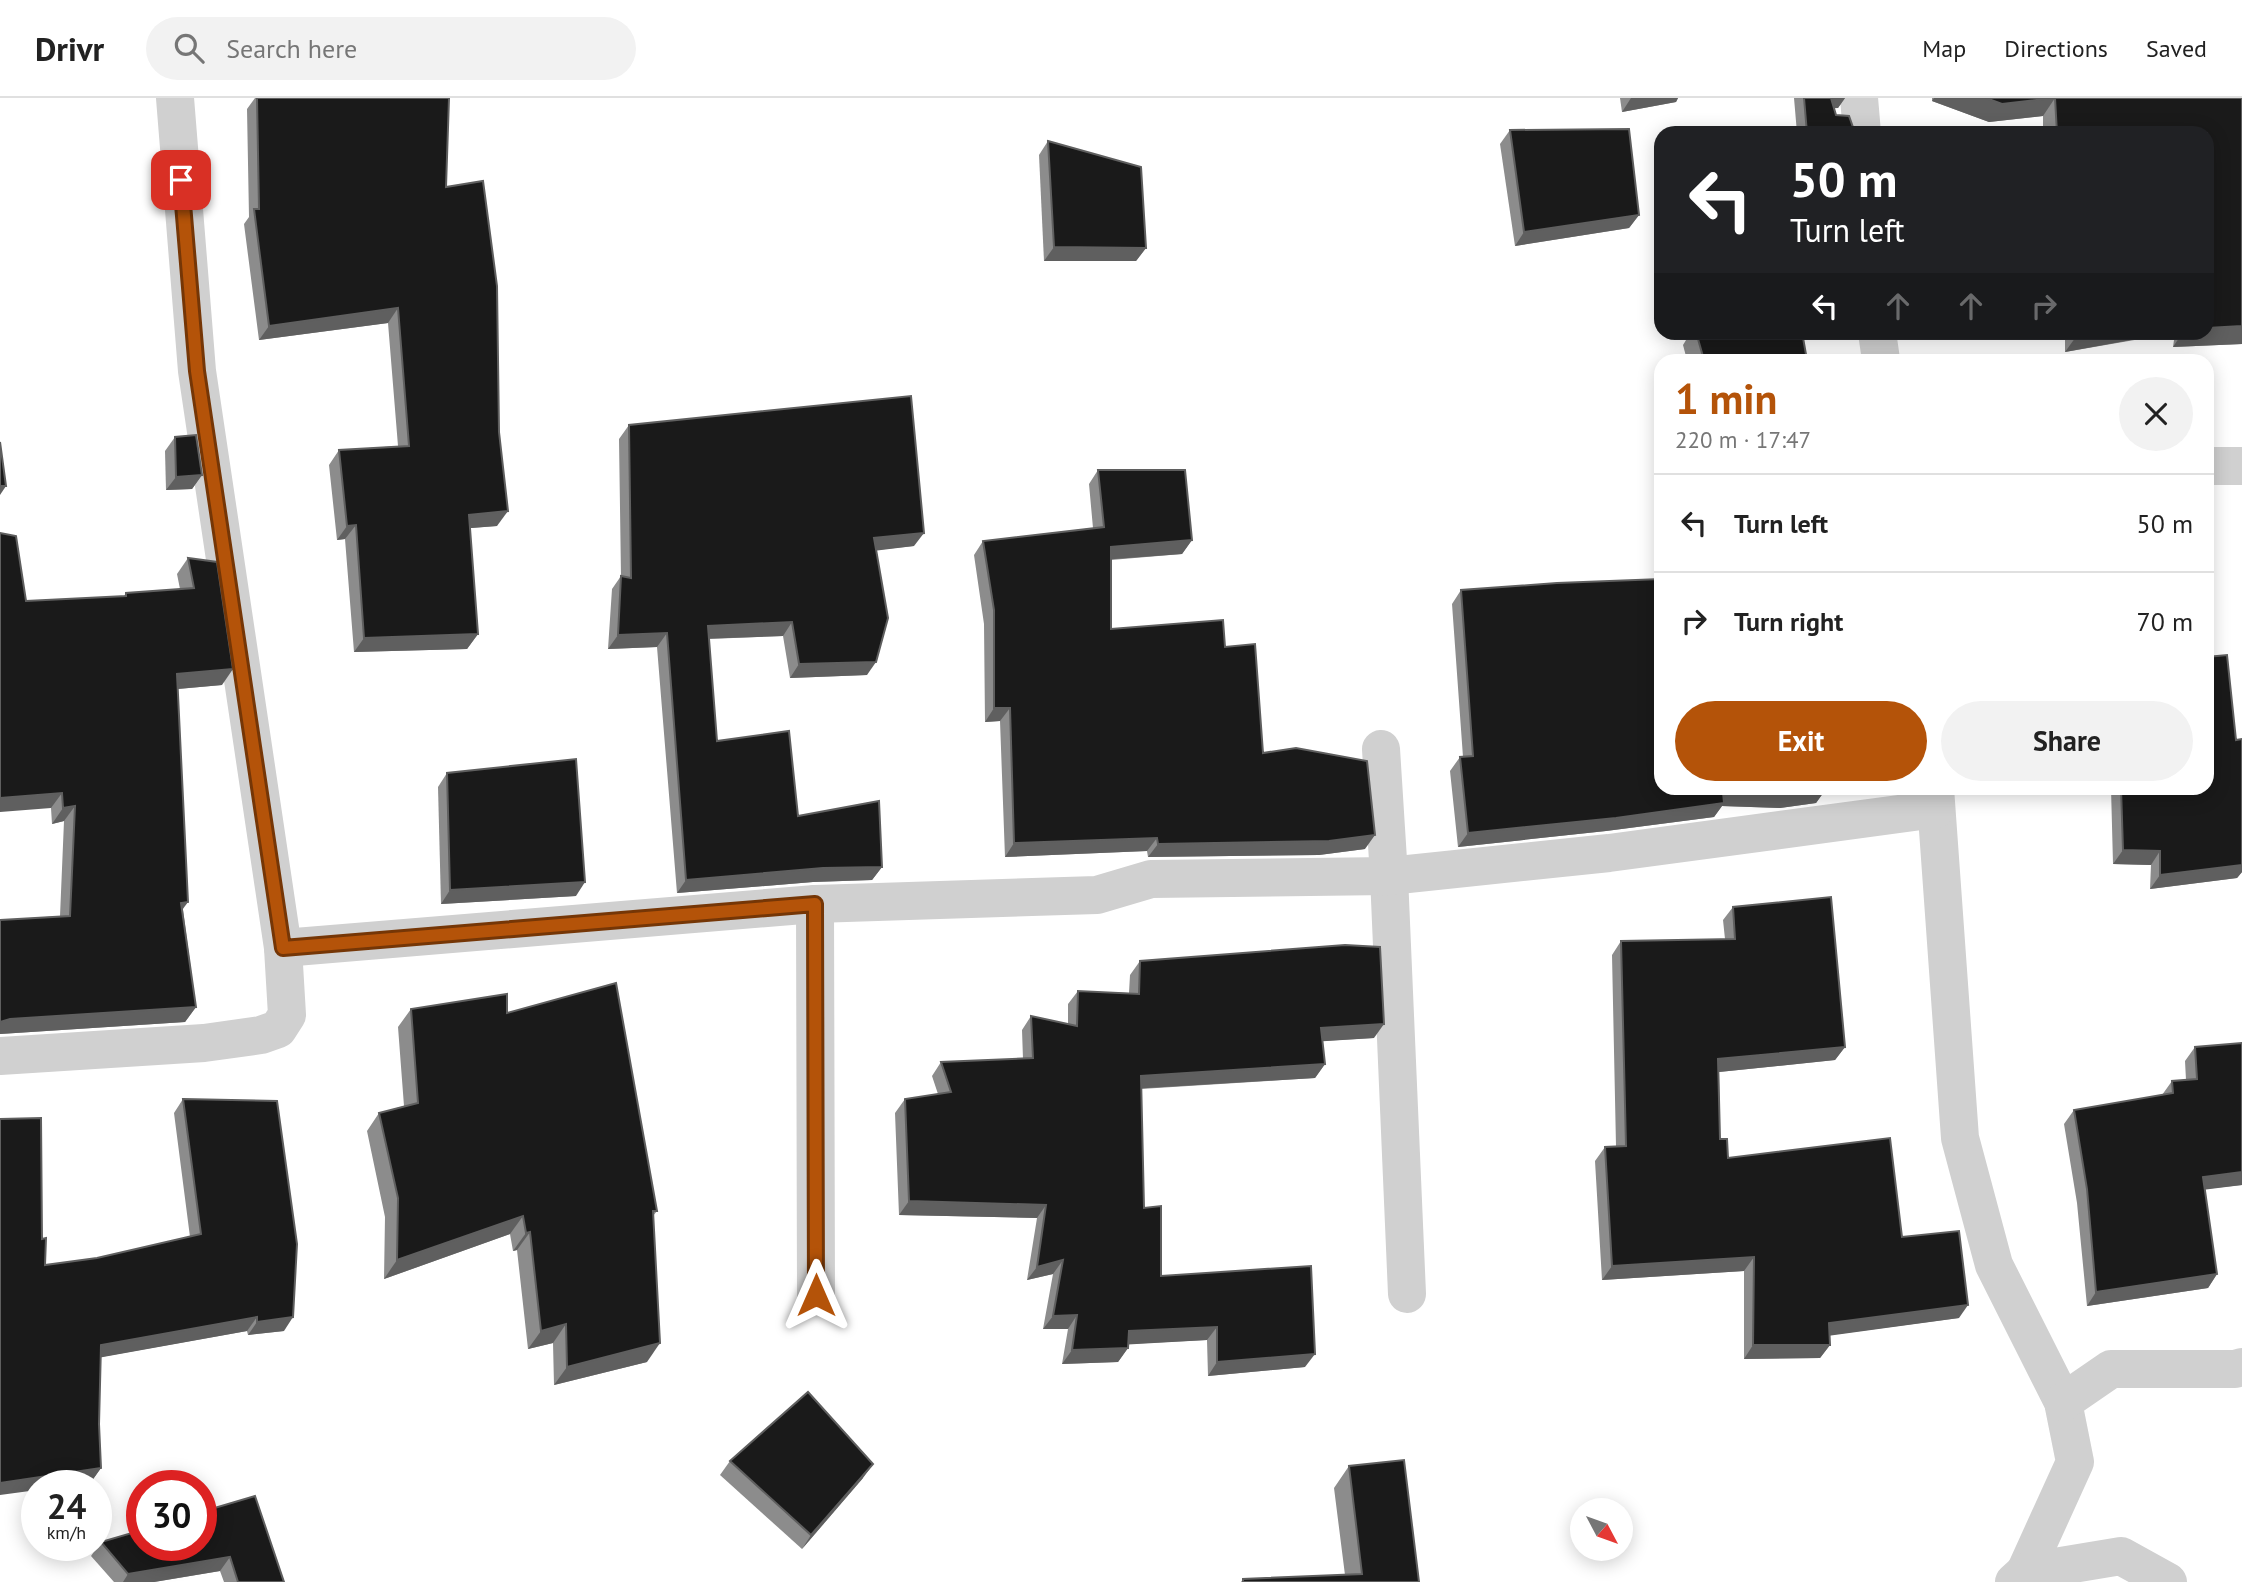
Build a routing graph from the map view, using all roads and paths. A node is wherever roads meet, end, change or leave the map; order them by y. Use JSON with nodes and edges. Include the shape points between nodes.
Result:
{"nodes":[{"id":1,"x":174,"y":98,"type":"edge"},
{"id":2,"x":1859,"y":98,"type":"edge"},
{"id":3,"x":1861,"y":126,"type":"edge"},
{"id":4,"x":2214,"y":466,"type":"edge"},
{"id":5,"x":2242,"y":466,"type":"edge"},
{"id":6,"x":1381,"y":749,"type":"dead end"},
{"id":7,"x":1935,"y":798,"type":"edge"},
{"id":8,"x":1389,"y":876,"type":"junction"},
{"id":9,"x":815,"y":904,"type":"junction"},
{"id":10,"x":283,"y":948,"type":"junction"},
{"id":11,"x":0,"y":1056,"type":"edge"},
{"id":12,"x":1407,"y":1294,"type":"dead end"},
{"id":13,"x":816,"y":1295,"type":"dead end"},
{"id":14,"x":2242,"y":1367,"type":"edge"},
{"id":15,"x":2063,"y":1402,"type":"junction"},
{"id":16,"x":2022,"y":1579,"type":"edge"},
{"id":17,"x":2168,"y":1582,"type":"edge"}],
"edges":[{"from":1,"to":10,"type":"street","via":[[197,371]]},
{"from":2,"to":3,"type":"street"},
{"from":4,"to":5,"type":"street"},
{"from":6,"to":8,"type":"street"},
{"from":7,"to":8,"type":"street","via":[[1609,853]]},
{"from":7,"to":15,"type":"street","via":[[1960,1138],[1994,1265]]},
{"from":8,"to":9,"type":"street","via":[[1152,879],[1097,895]]},
{"from":8,"to":12,"type":"street"},
{"from":9,"to":10,"type":"street"},
{"from":9,"to":13,"type":"street"},
{"from":10,"to":11,"type":"street","via":[[287,1015],[278,1029],[204,1043]]},
{"from":14,"to":15,"type":"street","via":[[2111,1369]]},
{"from":15,"to":16,"type":"street","via":[[2075,1462]]},
{"from":16,"to":17,"type":"street","via":[[2121,1556]]}]}
